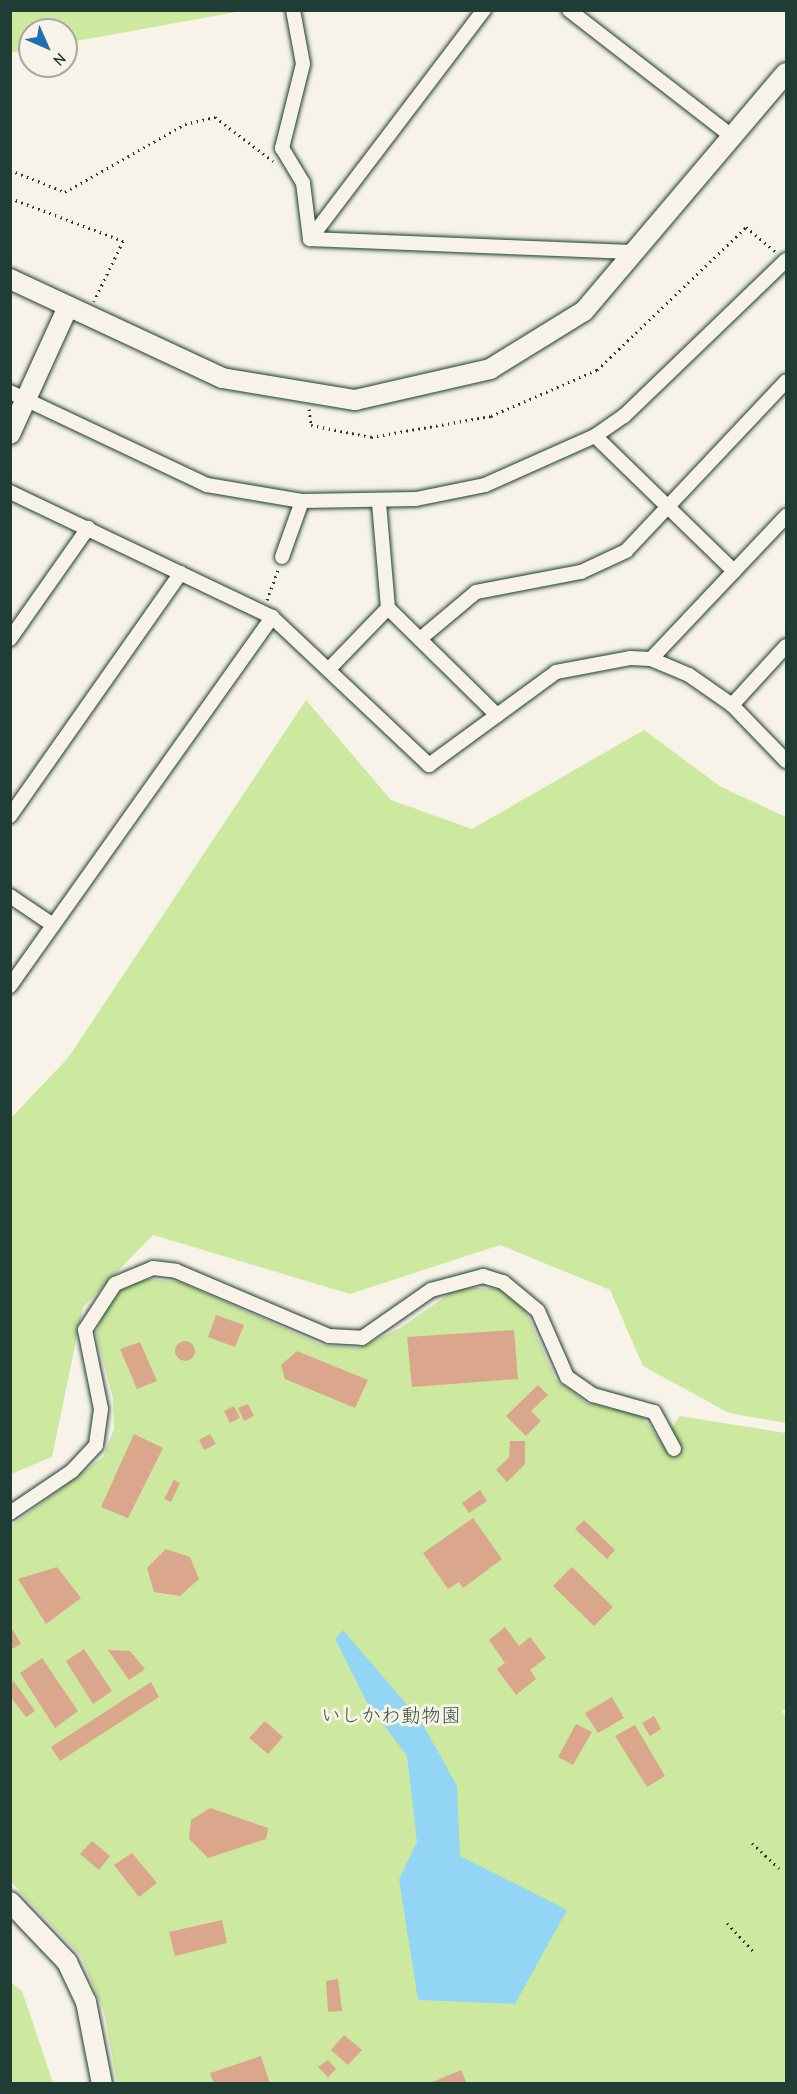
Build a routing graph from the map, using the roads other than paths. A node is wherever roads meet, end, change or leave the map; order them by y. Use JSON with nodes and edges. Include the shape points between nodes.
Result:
{"nodes":[{"id":1,"x":293,"y":10,"type":"edge"},
{"id":2,"x":484,"y":10,"type":"edge"},
{"id":3,"x":569,"y":10,"type":"edge"},
{"id":4,"x":786,"y":73,"type":"edge"},
{"id":5,"x":734,"y":138,"type":"junction"},
{"id":6,"x":310,"y":239,"type":"junction"},
{"id":7,"x":637,"y":252,"type":"junction"},
{"id":8,"x":785,"y":259,"type":"edge"},
{"id":9,"x":10,"y":279,"type":"edge"},
{"id":10,"x":68,"y":307,"type":"junction"},
{"id":11,"x":786,"y":381,"type":"edge"},
{"id":12,"x":20,"y":396,"type":"edge"},
{"id":13,"x":10,"y":434,"type":"edge"},
{"id":14,"x":595,"y":436,"type":"junction"},
{"id":15,"x":10,"y":492,"type":"edge"},
{"id":16,"x":302,"y":501,"type":"junction"},
{"id":17,"x":379,"y":503,"type":"junction"},
{"id":18,"x":668,"y":508,"type":"junction"},
{"id":19,"x":786,"y":516,"type":"edge"},
{"id":20,"x":88,"y":528,"type":"junction"},
{"id":21,"x":282,"y":557,"type":"road end"},
{"id":22,"x":734,"y":571,"type":"junction"},
{"id":23,"x":181,"y":573,"type":"junction"},
{"id":24,"x":388,"y":608,"type":"junction"},
{"id":25,"x":268,"y":615,"type":"junction"},
{"id":26,"x":10,"y":639,"type":"edge"},
{"id":27,"x":420,"y":639,"type":"junction"},
{"id":28,"x":786,"y":646,"type":"edge"},
{"id":29,"x":651,"y":659,"type":"junction"},
{"id":30,"x":329,"y":669,"type":"junction"},
{"id":31,"x":732,"y":705,"type":"junction"},
{"id":32,"x":497,"y":715,"type":"junction"},
{"id":33,"x":786,"y":761,"type":"edge"},
{"id":34,"x":10,"y":816,"type":"edge"},
{"id":35,"x":10,"y":896,"type":"edge"},
{"id":36,"x":53,"y":926,"type":"junction"},
{"id":37,"x":10,"y":986,"type":"edge"},
{"id":38,"x":674,"y":1449,"type":"dead end"},
{"id":39,"x":10,"y":1512,"type":"edge"},
{"id":40,"x":10,"y":1902,"type":"edge"},
{"id":41,"x":102,"y":2084,"type":"edge"}],
"edges":[{"from":1,"to":6,"type":"street","via":[[303,64],[282,148],[300,178]]},
{"from":2,"to":6,"type":"street"},
{"from":3,"to":5,"type":"street"},
{"from":4,"to":5,"type":"street"},
{"from":5,"to":7,"type":"street"},
{"from":6,"to":7,"type":"street"},
{"from":7,"to":10,"type":"street","via":[[584,311],[490,369],[355,400],[222,378]]},
{"from":8,"to":14,"type":"street","via":[[624,416]]},
{"from":9,"to":10,"type":"street"},
{"from":10,"to":12,"type":"street"},
{"from":11,"to":18,"type":"street"},
{"from":12,"to":13,"type":"street"},
{"from":12,"to":16,"type":"street","via":[[207,485]]},
{"from":14,"to":17,"type":"street","via":[[485,485]]},
{"from":14,"to":18,"type":"street"},
{"from":15,"to":20,"type":"street"},
{"from":16,"to":17,"type":"street"},
{"from":16,"to":21,"type":"street"},
{"from":17,"to":24,"type":"street"},
{"from":18,"to":22,"type":"street"},
{"from":18,"to":27,"type":"street","via":[[626,551],[606,563],[476,592]]},
{"from":19,"to":22,"type":"street"},
{"from":20,"to":23,"type":"street"},
{"from":20,"to":26,"type":"street"},
{"from":22,"to":29,"type":"street"},
{"from":23,"to":25,"type":"street"},
{"from":23,"to":34,"type":"street"},
{"from":24,"to":27,"type":"street"},
{"from":24,"to":30,"type":"street"},
{"from":25,"to":30,"type":"street"},
{"from":25,"to":36,"type":"street"},
{"from":27,"to":32,"type":"street"},
{"from":28,"to":31,"type":"street"},
{"from":29,"to":31,"type":"street","via":[[689,675]]},
{"from":29,"to":32,"type":"street","via":[[595,661],[556,672]]},
{"from":30,"to":32,"type":"street","via":[[429,765]]},
{"from":31,"to":33,"type":"street"},
{"from":35,"to":36,"type":"street"},
{"from":36,"to":37,"type":"street"},
{"from":38,"to":39,"type":"street","via":[[654,1412],[593,1395],[567,1377],[538,1311],[503,1282],[483,1276],[431,1290],[362,1338],[329,1336],[176,1271],[153,1268],[115,1284],[86,1330],[101,1409],[96,1445],[72,1472]]},
{"from":40,"to":41,"type":"street","via":[[67,1962],[86,2002]]}]}
